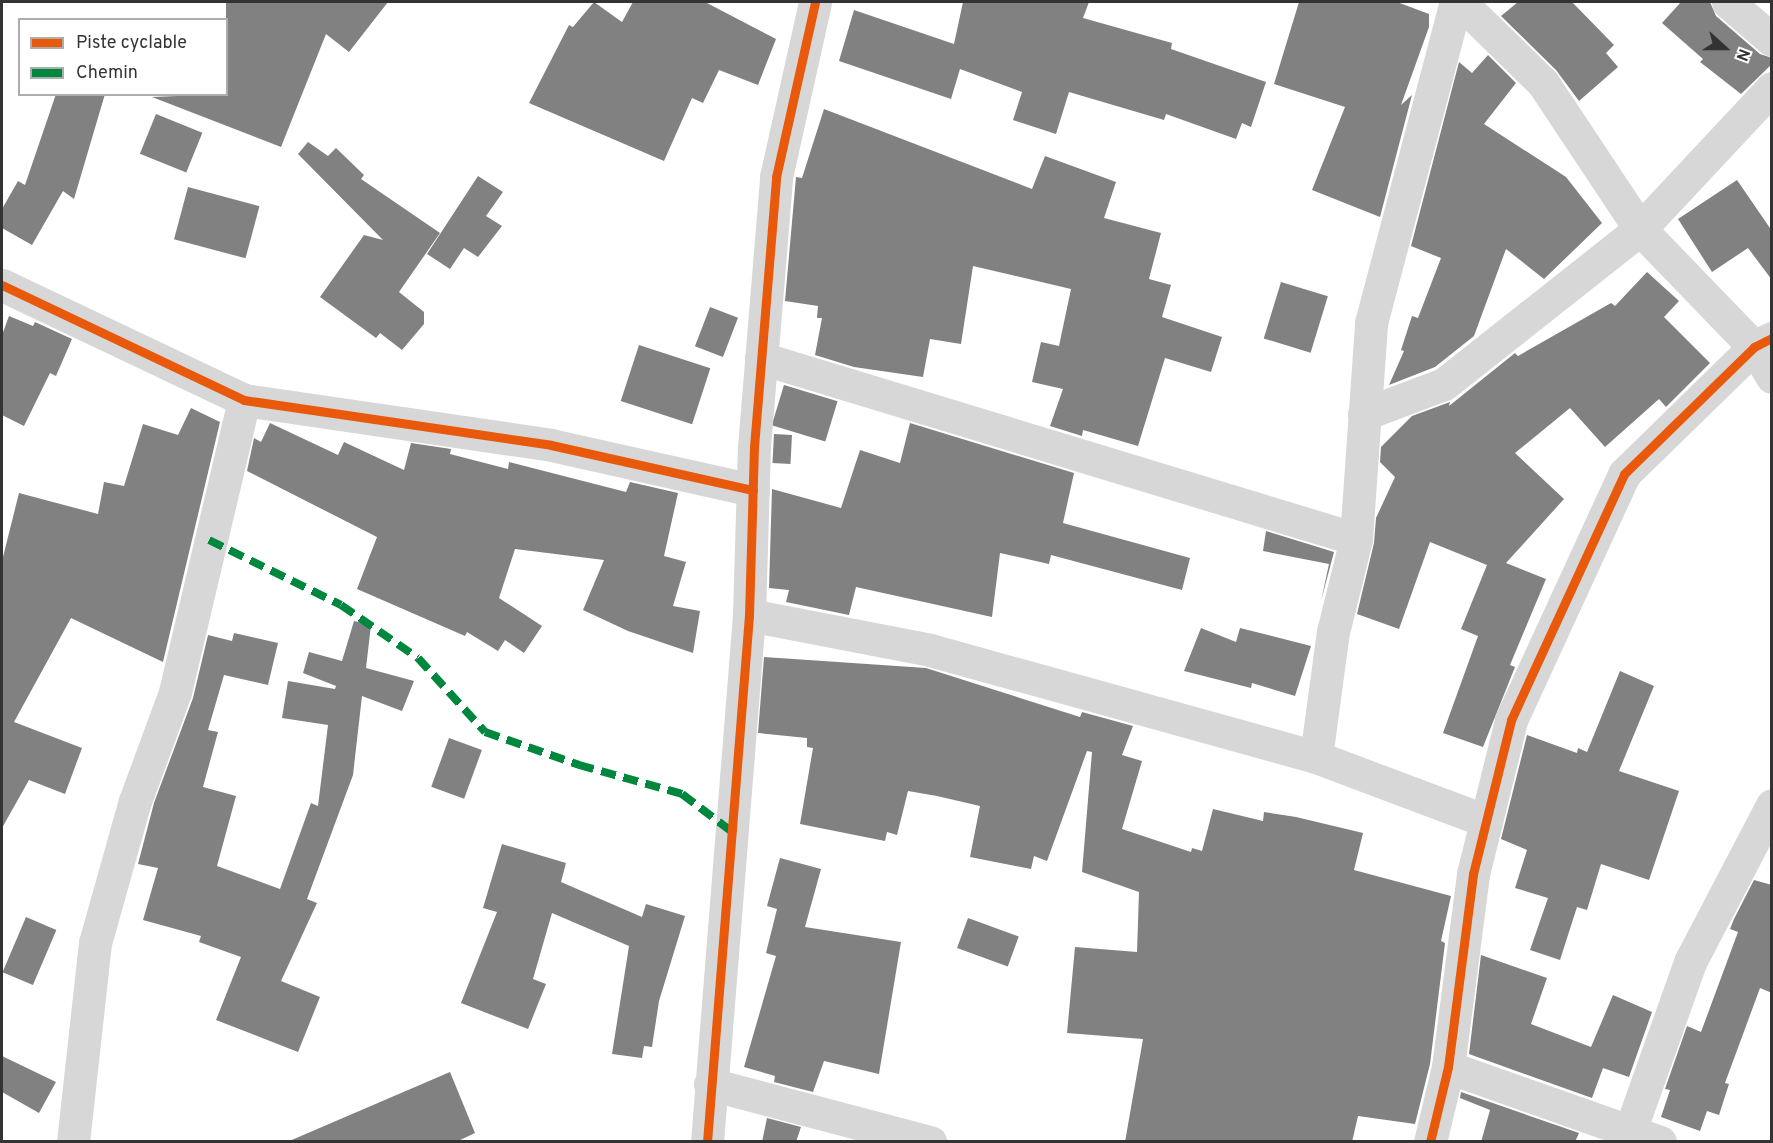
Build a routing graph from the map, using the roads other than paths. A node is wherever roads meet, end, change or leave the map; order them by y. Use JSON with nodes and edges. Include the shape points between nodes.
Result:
{"nodes":[{"id":1,"x":815,"y":2,"type":"edge"},
{"id":2,"x":1458,"y":2,"type":"edge"},
{"id":3,"x":1728,"y":2,"type":"edge"},
{"id":4,"x":1772,"y":40,"type":"edge"},
{"id":5,"x":1772,"y":88,"type":"edge"},
{"id":6,"x":1640,"y":229,"type":"junction"},
{"id":7,"x":2,"y":285,"type":"edge"},
{"id":8,"x":1763,"y":342,"type":"edge"},
{"id":9,"x":761,"y":358,"type":"junction"},
{"id":10,"x":1772,"y":377,"type":"edge"},
{"id":11,"x":244,"y":400,"type":"junction"},
{"id":12,"x":1364,"y":414,"type":"junction"},
{"id":13,"x":753,"y":490,"type":"junction"},
{"id":14,"x":1356,"y":539,"type":"junction"},
{"id":15,"x":749,"y":615,"type":"junction"},
{"id":16,"x":1316,"y":758,"type":"junction"},
{"id":17,"x":1772,"y":805,"type":"edge"},
{"id":18,"x":1486,"y":821,"type":"junction"},
{"id":19,"x":1448,"y":1067,"type":"junction"},
{"id":20,"x":710,"y":1084,"type":"junction"},
{"id":21,"x":1639,"y":1138,"type":"edge"},
{"id":22,"x":74,"y":1142,"type":"edge"},
{"id":23,"x":707,"y":1142,"type":"edge"},
{"id":24,"x":930,"y":1142,"type":"edge"},
{"id":25,"x":1430,"y":1142,"type":"edge"}],
"edges":[{"from":1,"to":9,"type":"street","via":[[776,177]]},
{"from":2,"to":6,"type":"street","via":[[1543,83]]},
{"from":2,"to":12,"type":"street","via":[[1371,323]]},
{"from":3,"to":4,"type":"street"},
{"from":5,"to":6,"type":"street"},
{"from":6,"to":8,"type":"street"},
{"from":6,"to":12,"type":"street","via":[[1444,384]]},
{"from":7,"to":11,"type":"street"},
{"from":8,"to":10,"type":"street"},
{"from":8,"to":18,"type":"street","via":[[1624,474],[1511,720]]},
{"from":9,"to":13,"type":"street"},
{"from":9,"to":14,"type":"street"},
{"from":11,"to":13,"type":"street","via":[[551,445]]},
{"from":11,"to":22,"type":"street","via":[[175,692],[135,801],[95,943]]},
{"from":12,"to":14,"type":"street"},
{"from":13,"to":15,"type":"street"},
{"from":14,"to":16,"type":"street","via":[[1333,632]]},
{"from":15,"to":16,"type":"street","via":[[930,650]]},
{"from":15,"to":20,"type":"street"},
{"from":16,"to":18,"type":"street"},
{"from":17,"to":21,"type":"street","via":[[1690,962]]},
{"from":18,"to":19,"type":"street","via":[[1473,874]]},
{"from":19,"to":21,"type":"street"},
{"from":19,"to":25,"type":"street"},
{"from":20,"to":23,"type":"street"},
{"from":20,"to":24,"type":"street"}]}
